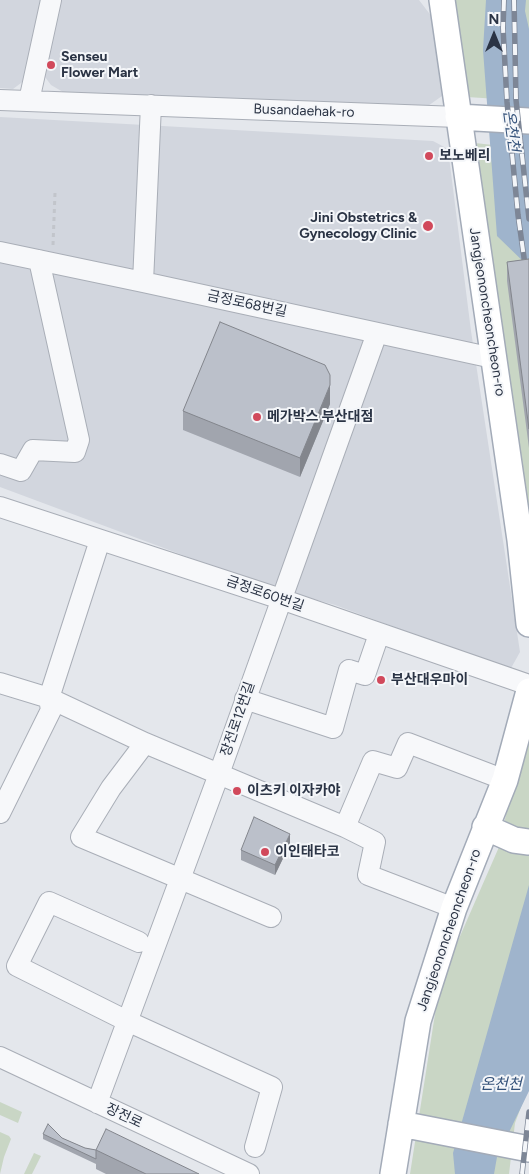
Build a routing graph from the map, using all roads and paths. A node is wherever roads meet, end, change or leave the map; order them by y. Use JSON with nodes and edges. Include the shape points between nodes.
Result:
{"nodes":[{"id":1,"x":51,"y":0,"type":"edge"},
{"id":2,"x":442,"y":0,"type":"edge"},
{"id":3,"x":0,"y":100,"type":"edge"},
{"id":4,"x":29,"y":101,"type":"junction"},
{"id":5,"x":151,"y":105,"type":"junction"},
{"id":6,"x":458,"y":117,"type":"junction"},
{"id":7,"x":529,"y":121,"type":"edge"},
{"id":8,"x":55,"y":193,"type":"dead end"},
{"id":9,"x":0,"y":252,"type":"edge"},
{"id":10,"x":46,"y":262,"type":"junction"},
{"id":11,"x":143,"y":282,"type":"junction"},
{"id":12,"x":377,"y":333,"type":"junction"},
{"id":13,"x":493,"y":358,"type":"junction"},
{"id":14,"x":0,"y":464,"type":"edge"},
{"id":15,"x":0,"y":507,"type":"edge"},
{"id":16,"x":100,"y":540,"type":"junction"},
{"id":17,"x":281,"y":599,"type":"junction"},
{"id":18,"x":529,"y":624,"type":"edge"},
{"id":19,"x":379,"y":634,"type":"junction"},
{"id":20,"x":0,"y":684,"type":"edge"},
{"id":21,"x":529,"y":684,"type":"edge"},
{"id":22,"x":529,"y":691,"type":"edge"},
{"id":23,"x":49,"y":698,"type":"junction"},
{"id":24,"x":245,"y":698,"type":"junction"},
{"id":25,"x":145,"y":742,"type":"junction"},
{"id":26,"x":219,"y":774,"type":"junction"},
{"id":27,"x":505,"y":780,"type":"junction"},
{"id":28,"x":0,"y":813,"type":"edge"},
{"id":29,"x":345,"y":827,"type":"junction"},
{"id":30,"x":485,"y":827,"type":"junction"},
{"id":31,"x":521,"y":841,"type":"edge"},
{"id":32,"x":180,"y":879,"type":"junction"},
{"id":33,"x":454,"y":908,"type":"junction"},
{"id":34,"x":271,"y":918,"type":"dead end"},
{"id":35,"x":139,"y":942,"type":"dead end"},
{"id":36,"x":127,"y":1021,"type":"junction"},
{"id":37,"x":0,"y":1057,"type":"edge"},
{"id":38,"x":96,"y":1104,"type":"junction"},
{"id":39,"x":410,"y":1126,"type":"junction"},
{"id":40,"x":255,"y":1147,"type":"dead end"},
{"id":41,"x":529,"y":1149,"type":"edge"},
{"id":42,"x":249,"y":1174,"type":"edge"},
{"id":43,"x":393,"y":1174,"type":"edge"}],
"edges":[{"from":1,"to":4,"type":"street"},
{"from":2,"to":6,"type":"main road","name":"Jangjeononcheoncheon-ro"},
{"from":3,"to":4,"type":"street","name":"Busandaehak-ro"},
{"from":4,"to":5,"type":"street","name":"Busandaehak-ro"},
{"from":5,"to":6,"type":"street","name":"Busandaehak-ro"},
{"from":5,"to":11,"type":"street"},
{"from":6,"to":7,"type":"main road"},
{"from":6,"to":13,"type":"main road","name":"Jangjeononcheoncheon-ro"},
{"from":8,"to":10,"type":"path"},
{"from":9,"to":10,"type":"street","name":"금정로68번길"},
{"from":10,"to":11,"type":"street","name":"금정로68번길"},
{"from":10,"to":14,"type":"street","via":[[79,440],[75,452],[33,450],[21,470]]},
{"from":11,"to":12,"type":"street","name":"금정로68번길"},
{"from":12,"to":13,"type":"street","name":"금정로68번길"},
{"from":12,"to":17,"type":"street","name":"장전로12번길"},
{"from":13,"to":18,"type":"main road","name":"Jangjeononcheoncheon-ro"},
{"from":15,"to":16,"type":"street","name":"금정로60번길"},
{"from":16,"to":17,"type":"street","name":"금정로60번길"},
{"from":16,"to":23,"type":"street"},
{"from":17,"to":19,"type":"street","name":"금정로60번길"},
{"from":17,"to":24,"type":"street","name":"장전로12번길"},
{"from":19,"to":21,"type":"street","name":"금정로60번길"},
{"from":19,"to":24,"type":"street","via":[[365,675],[349,670],[333,728]]},
{"from":20,"to":23,"type":"street"},
{"from":22,"to":27,"type":"main road","name":"Jangjeononcheoncheon-ro"},
{"from":23,"to":25,"type":"street"},
{"from":23,"to":28,"type":"street","via":[[51,710]]},
{"from":24,"to":26,"type":"street","name":"장전로12번길"},
{"from":25,"to":26,"type":"street"},
{"from":25,"to":32,"type":"street","via":[[81,837]]},
{"from":26,"to":29,"type":"street"},
{"from":26,"to":32,"type":"street","name":"장전로12번길"},
{"from":27,"to":29,"type":"street","via":[[408,743],[397,768],[373,761]]},
{"from":27,"to":30,"type":"main road","name":"Jangjeononcheoncheon-ro"},
{"from":29,"to":33,"type":"street","via":[[375,842],[368,875]]},
{"from":30,"to":31,"type":"main road"},
{"from":30,"to":33,"type":"main road","name":"Jangjeononcheoncheon-ro"},
{"from":32,"to":34,"type":"street"},
{"from":32,"to":36,"type":"street","name":"장전로12번길"},
{"from":33,"to":39,"type":"main road","name":"Jangjeononcheoncheon-ro","via":[[418,1021]]},
{"from":35,"to":36,"type":"street","via":[[49,902],[17,966]]},
{"from":36,"to":38,"type":"street","name":"장전로12번길"},
{"from":36,"to":40,"type":"street","via":[[272,1087]]},
{"from":37,"to":38,"type":"street","name":"장전로"},
{"from":38,"to":42,"type":"street","name":"장전로"},
{"from":39,"to":41,"type":"main road"},
{"from":39,"to":43,"type":"main road","name":"Jangjeononcheoncheon-ro"}]}
